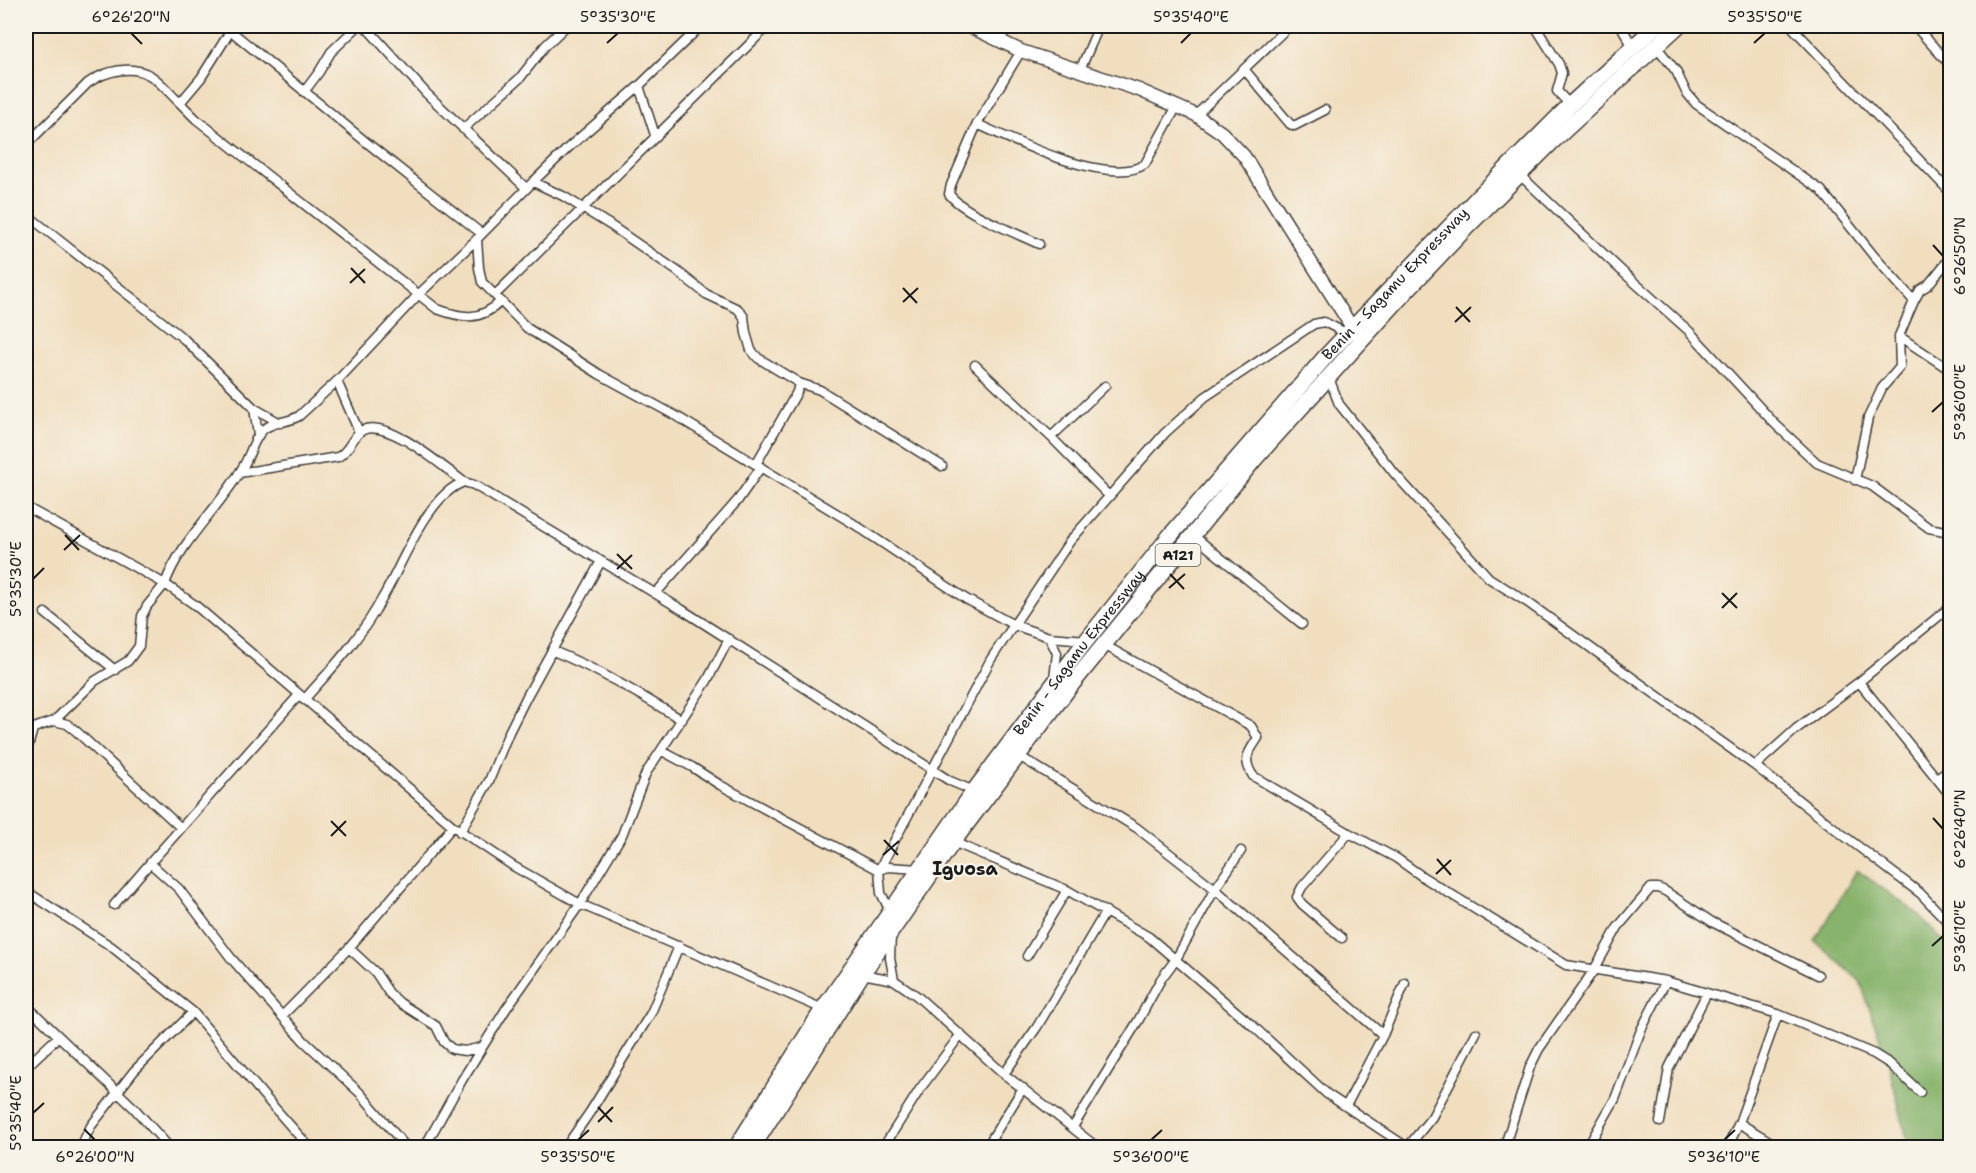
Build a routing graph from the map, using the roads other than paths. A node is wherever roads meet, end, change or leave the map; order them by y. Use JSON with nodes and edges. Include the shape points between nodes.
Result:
{"nodes":[{"id":1,"x":358,"y":26,"type":"edge"},
{"id":2,"x":365,"y":26,"type":"edge"},
{"id":3,"x":566,"y":26,"type":"edge"},
{"id":4,"x":701,"y":26,"type":"edge"},
{"id":5,"x":768,"y":26,"type":"edge"},
{"id":6,"x":969,"y":26,"type":"edge"},
{"id":7,"x":1007,"y":26,"type":"edge"},
{"id":8,"x":1099,"y":26,"type":"edge"},
{"id":9,"x":1535,"y":26,"type":"edge"},
{"id":10,"x":1621,"y":26,"type":"edge"},
{"id":11,"x":1656,"y":26,"type":"edge"},
{"id":12,"x":1678,"y":26,"type":"edge"},
{"id":13,"x":1791,"y":26,"type":"edge"},
{"id":14,"x":1915,"y":26,"type":"edge"},
{"id":15,"x":1283,"y":27,"type":"edge"},
{"id":16,"x":228,"y":28,"type":"edge"},
{"id":17,"x":1000,"y":41,"type":"junction"},
{"id":18,"x":1656,"y":46,"type":"junction"},
{"id":19,"x":1633,"y":47,"type":"junction"},
{"id":20,"x":1021,"y":51,"type":"junction"},
{"id":21,"x":1950,"y":65,"type":"edge"},
{"id":22,"x":1244,"y":69,"type":"junction"},
{"id":23,"x":1080,"y":70,"type":"junction"},
{"id":24,"x":639,"y":86,"type":"junction"},
{"id":25,"x":304,"y":92,"type":"junction"},
{"id":26,"x":180,"y":103,"type":"junction"},
{"id":27,"x":1570,"y":105,"type":"junction"},
{"id":28,"x":1176,"y":106,"type":"junction"},
{"id":29,"x":1325,"y":110,"type":"dead end"},
{"id":30,"x":1196,"y":115,"type":"junction"},
{"id":31,"x":977,"y":124,"type":"junction"},
{"id":32,"x":463,"y":129,"type":"junction"},
{"id":33,"x":655,"y":135,"type":"junction"},
{"id":34,"x":1548,"y":136,"type":"junction"},
{"id":35,"x":26,"y":146,"type":"edge"},
{"id":36,"x":1520,"y":175,"type":"junction"},
{"id":37,"x":529,"y":185,"type":"junction"},
{"id":38,"x":1950,"y":192,"type":"edge"},
{"id":39,"x":583,"y":208,"type":"junction"},
{"id":40,"x":26,"y":214,"type":"edge"},
{"id":41,"x":479,"y":237,"type":"junction"},
{"id":42,"x":1040,"y":244,"type":"dead end"},
{"id":43,"x":1950,"y":258,"type":"edge"},
{"id":44,"x":418,"y":295,"type":"junction"},
{"id":45,"x":498,"y":298,"type":"junction"},
{"id":46,"x":1914,"y":301,"type":"junction"},
{"id":47,"x":1355,"y":334,"type":"junction"},
{"id":48,"x":1899,"y":336,"type":"junction"},
{"id":49,"x":975,"y":365,"type":"dead end"},
{"id":50,"x":1950,"y":370,"type":"edge"},
{"id":51,"x":1329,"y":378,"type":"junction"},
{"id":52,"x":337,"y":381,"type":"junction"},
{"id":53,"x":799,"y":383,"type":"junction"},
{"id":54,"x":1105,"y":386,"type":"dead end"},
{"id":55,"x":254,"y":408,"type":"junction"},
{"id":56,"x":280,"y":423,"type":"junction"},
{"id":57,"x":359,"y":432,"type":"junction"},
{"id":58,"x":258,"y":435,"type":"junction"},
{"id":59,"x":1051,"y":437,"type":"junction"},
{"id":60,"x":759,"y":466,"type":"junction"},
{"id":61,"x":942,"y":466,"type":"dead end"},
{"id":62,"x":240,"y":473,"type":"junction"},
{"id":63,"x":1855,"y":480,"type":"junction"},
{"id":64,"x":464,"y":482,"type":"junction"},
{"id":65,"x":1108,"y":496,"type":"junction"},
{"id":66,"x":26,"y":507,"type":"edge"},
{"id":67,"x":1950,"y":531,"type":"edge"},
{"id":68,"x":1194,"y":536,"type":"junction"},
{"id":69,"x":601,"y":561,"type":"junction"},
{"id":70,"x":165,"y":584,"type":"junction"},
{"id":71,"x":656,"y":593,"type":"junction"},
{"id":72,"x":1950,"y":607,"type":"edge"},
{"id":73,"x":45,"y":613,"type":"dead end"},
{"id":74,"x":1302,"y":624,"type":"dead end"},
{"id":75,"x":1014,"y":625,"type":"junction"},
{"id":76,"x":1049,"y":637,"type":"junction"},
{"id":77,"x":729,"y":639,"type":"junction"},
{"id":78,"x":1088,"y":640,"type":"junction"},
{"id":79,"x":1104,"y":645,"type":"junction"},
{"id":80,"x":553,"y":651,"type":"junction"},
{"id":81,"x":115,"y":670,"type":"junction"},
{"id":82,"x":1858,"y":682,"type":"junction"},
{"id":83,"x":1053,"y":686,"type":"junction"},
{"id":84,"x":302,"y":697,"type":"junction"},
{"id":85,"x":682,"y":720,"type":"junction"},
{"id":86,"x":54,"y":721,"type":"junction"},
{"id":87,"x":34,"y":728,"type":"junction"},
{"id":88,"x":26,"y":734,"type":"edge"},
{"id":89,"x":662,"y":752,"type":"junction"},
{"id":90,"x":26,"y":754,"type":"edge"},
{"id":91,"x":1019,"y":756,"type":"junction"},
{"id":92,"x":1755,"y":766,"type":"junction"},
{"id":93,"x":1950,"y":768,"type":"edge"},
{"id":94,"x":933,"y":769,"type":"junction"},
{"id":95,"x":1937,"y":778,"type":"junction"},
{"id":96,"x":974,"y":791,"type":"junction"},
{"id":97,"x":1950,"y":795,"type":"edge"},
{"id":98,"x":181,"y":828,"type":"junction"},
{"id":99,"x":456,"y":829,"type":"junction"},
{"id":100,"x":1349,"y":833,"type":"junction"},
{"id":101,"x":953,"y":842,"type":"junction"},
{"id":102,"x":1241,"y":850,"type":"dead end"},
{"id":103,"x":150,"y":863,"type":"junction"},
{"id":104,"x":919,"y":869,"type":"junction"},
{"id":105,"x":879,"y":870,"type":"junction"},
{"id":106,"x":1215,"y":889,"type":"junction"},
{"id":107,"x":1067,"y":890,"type":"junction"},
{"id":108,"x":26,"y":891,"type":"edge"},
{"id":109,"x":580,"y":904,"type":"junction"},
{"id":110,"x":114,"y":905,"type":"dead end"},
{"id":111,"x":890,"y":911,"type":"junction"},
{"id":112,"x":1106,"y":911,"type":"junction"},
{"id":113,"x":1950,"y":924,"type":"edge"},
{"id":114,"x":891,"y":933,"type":"junction"},
{"id":115,"x":1342,"y":938,"type":"dead end"},
{"id":116,"x":679,"y":946,"type":"junction"},
{"id":117,"x":349,"y":948,"type":"junction"},
{"id":118,"x":1027,"y":956,"type":"dead end"},
{"id":119,"x":1176,"y":959,"type":"junction"},
{"id":120,"x":1594,"y":970,"type":"junction"},
{"id":121,"x":862,"y":974,"type":"junction"},
{"id":122,"x":1818,"y":975,"type":"dead end"},
{"id":123,"x":894,"y":980,"type":"junction"},
{"id":124,"x":1666,"y":981,"type":"junction"},
{"id":125,"x":1405,"y":983,"type":"dead end"},
{"id":126,"x":1707,"y":993,"type":"junction"},
{"id":127,"x":26,"y":1005,"type":"edge"},
{"id":128,"x":823,"y":1009,"type":"junction"},
{"id":129,"x":194,"y":1012,"type":"junction"},
{"id":130,"x":1778,"y":1014,"type":"junction"},
{"id":131,"x":282,"y":1016,"type":"junction"},
{"id":132,"x":829,"y":1027,"type":"junction"},
{"id":133,"x":1476,"y":1033,"type":"dead end"},
{"id":134,"x":961,"y":1034,"type":"junction"},
{"id":135,"x":1383,"y":1035,"type":"junction"},
{"id":136,"x":58,"y":1037,"type":"junction"},
{"id":137,"x":482,"y":1047,"type":"junction"},
{"id":138,"x":26,"y":1067,"type":"edge"},
{"id":139,"x":1004,"y":1074,"type":"junction"},
{"id":140,"x":1023,"y":1088,"type":"junction"},
{"id":141,"x":1920,"y":1092,"type":"dead end"},
{"id":142,"x":118,"y":1093,"type":"junction"},
{"id":143,"x":1346,"y":1106,"type":"junction"},
{"id":144,"x":1660,"y":1122,"type":"dead end"},
{"id":145,"x":1739,"y":1123,"type":"junction"},
{"id":146,"x":1073,"y":1127,"type":"junction"},
{"id":147,"x":886,"y":1143,"type":"dead end"},
{"id":148,"x":1095,"y":1147,"type":"edge"},
{"id":149,"x":1407,"y":1147,"type":"edge"},
{"id":150,"x":80,"y":1148,"type":"edge"},
{"id":151,"x":170,"y":1148,"type":"edge"},
{"id":152,"x":310,"y":1148,"type":"edge"},
{"id":153,"x":407,"y":1148,"type":"edge"},
{"id":154,"x":424,"y":1148,"type":"edge"},
{"id":155,"x":565,"y":1148,"type":"edge"},
{"id":156,"x":736,"y":1148,"type":"edge"},
{"id":157,"x":752,"y":1148,"type":"edge"},
{"id":158,"x":986,"y":1148,"type":"edge"},
{"id":159,"x":1504,"y":1148,"type":"edge"},
{"id":160,"x":1587,"y":1148,"type":"edge"},
{"id":161,"x":1727,"y":1148,"type":"edge"},
{"id":162,"x":1781,"y":1148,"type":"edge"}],
"edges":[{"from":1,"to":25,"type":"street","via":[[331,52]]},
{"from":2,"to":32,"type":"street"},
{"from":3,"to":32,"type":"street","via":[[544,46],[520,78]]},
{"from":4,"to":24,"type":"street"},
{"from":5,"to":33,"type":"street"},
{"from":6,"to":17,"type":"street"},
{"from":7,"to":17,"type":"street"},
{"from":8,"to":23,"type":"street"},
{"from":9,"to":27,"type":"street","via":[[1559,64],[1562,73],[1557,91]]},
{"from":10,"to":19,"type":"street"},
{"from":11,"to":19,"type":"highway","name":"Benin - Sagamu Expressway","number":"A121"},
{"from":12,"to":18,"type":"highway","number":"A121"},
{"from":13,"to":38,"type":"street"},
{"from":14,"to":21,"type":"street"},
{"from":15,"to":22,"type":"street"},
{"from":16,"to":25,"type":"street"},
{"from":16,"to":26,"type":"street","via":[[201,78]]},
{"from":17,"to":20,"type":"street"},
{"from":18,"to":34,"type":"highway","number":"A121"},
{"from":18,"to":46,"type":"street","via":[[1696,104],[1821,190]]},
{"from":19,"to":27,"type":"highway","name":"Benin - Sagamu Expressway","number":"A121"},
{"from":20,"to":23,"type":"street"},
{"from":20,"to":31,"type":"street"},
{"from":22,"to":29,"type":"street","via":[[1290,124],[1294,126]]},
{"from":22,"to":30,"type":"street"},
{"from":23,"to":28,"type":"street"},
{"from":24,"to":33,"type":"street"},
{"from":24,"to":37,"type":"street"},
{"from":25,"to":41,"type":"street"},
{"from":26,"to":35,"type":"street","via":[[151,76],[120,69],[88,83]]},
{"from":26,"to":44,"type":"street"},
{"from":27,"to":34,"type":"highway","name":"Benin - Sagamu Expressway","number":"A121"},
{"from":28,"to":30,"type":"street"},
{"from":28,"to":31,"type":"street","via":[[1139,169],[1084,166]]},
{"from":30,"to":47,"type":"street","via":[[1222,133],[1244,156]]},
{"from":31,"to":42,"type":"street","via":[[950,194],[967,209]]},
{"from":32,"to":37,"type":"street"},
{"from":33,"to":39,"type":"street"},
{"from":34,"to":36,"type":"highway","number":"A121"},
{"from":34,"to":47,"type":"highway","name":"Benin - Sagamu Expressway","number":"A121","via":[[1481,194]]},
{"from":36,"to":47,"type":"highway","number":"A121"},
{"from":36,"to":63,"type":"street","via":[[1689,331],[1775,424],[1817,463]]},
{"from":37,"to":39,"type":"street"},
{"from":37,"to":41,"type":"street"},
{"from":39,"to":45,"type":"street"},
{"from":39,"to":53,"type":"street","via":[[706,294],[738,309],[744,317],[751,350]]},
{"from":40,"to":55,"type":"street","via":[[184,339]]},
{"from":41,"to":44,"type":"street"},
{"from":41,"to":45,"type":"street","via":[[478,268],[482,282]]},
{"from":43,"to":46,"type":"street"},
{"from":44,"to":45,"type":"street","via":[[437,309],[459,317],[479,315]]},
{"from":44,"to":52,"type":"street"},
{"from":45,"to":60,"type":"street","via":[[527,328],[590,369]]},
{"from":46,"to":48,"type":"street"},
{"from":47,"to":51,"type":"highway","number":"A121"},
{"from":47,"to":65,"type":"street","via":[[1324,322],[1314,324],[1205,397],[1165,433]]},
{"from":47,"to":78,"type":"highway","name":"Benin - Sagamu Expressway","number":"A121","via":[[1320,364],[1170,537]]},
{"from":48,"to":50,"type":"street"},
{"from":48,"to":63,"type":"street","via":[[1900,367],[1882,388],[1868,418]]},
{"from":49,"to":59,"type":"street"},
{"from":51,"to":68,"type":"highway","number":"A121","via":[[1254,461]]},
{"from":51,"to":92,"type":"street","via":[[1346,413],[1489,578]]},
{"from":52,"to":56,"type":"street","via":[[299,416]]},
{"from":52,"to":57,"type":"street"},
{"from":53,"to":60,"type":"street","via":[[798,392]]},
{"from":53,"to":61,"type":"street","via":[[820,390]]},
{"from":54,"to":59,"type":"street"},
{"from":55,"to":56,"type":"street"},
{"from":55,"to":58,"type":"street"},
{"from":56,"to":58,"type":"street"},
{"from":57,"to":62,"type":"street","via":[[348,451],[338,457]]},
{"from":57,"to":64,"type":"street","via":[[374,428],[398,435]]},
{"from":58,"to":62,"type":"street"},
{"from":59,"to":65,"type":"street"},
{"from":60,"to":71,"type":"street","via":[[738,500]]},
{"from":60,"to":75,"type":"street","via":[[966,599]]},
{"from":62,"to":70,"type":"street","via":[[178,554]]},
{"from":63,"to":67,"type":"street","via":[[1872,486],[1923,525]]},
{"from":64,"to":69,"type":"street"},
{"from":64,"to":84,"type":"street","via":[[451,489],[430,513],[355,640]]},
{"from":65,"to":75,"type":"street","via":[[1070,541]]},
{"from":66,"to":70,"type":"street"},
{"from":68,"to":74,"type":"street"},
{"from":68,"to":79,"type":"highway","number":"A121"},
{"from":69,"to":71,"type":"street"},
{"from":69,"to":80,"type":"street"},
{"from":70,"to":81,"type":"street","via":[[142,616],[139,646]]},
{"from":70,"to":84,"type":"street"},
{"from":71,"to":77,"type":"street"},
{"from":72,"to":82,"type":"street"},
{"from":73,"to":81,"type":"street"},
{"from":75,"to":76,"type":"street"},
{"from":75,"to":94,"type":"street","via":[[991,659]]},
{"from":76,"to":78,"type":"street"},
{"from":76,"to":83,"type":"street","via":[[1057,653]]},
{"from":77,"to":85,"type":"street"},
{"from":77,"to":94,"type":"street"},
{"from":78,"to":83,"type":"highway","name":"Benin - Sagamu Expressway","number":"A121"},
{"from":79,"to":91,"type":"highway","number":"A121"},
{"from":79,"to":100,"type":"street","via":[[1251,726],[1258,738],[1246,758],[1252,776]]},
{"from":80,"to":85,"type":"street","via":[[607,675]]},
{"from":80,"to":99,"type":"street","via":[[509,732],[489,781]]},
{"from":81,"to":86,"type":"street","via":[[95,681]]},
{"from":82,"to":92,"type":"street"},
{"from":82,"to":95,"type":"street"},
{"from":83,"to":96,"type":"highway","name":"Benin - Sagamu Expressway","number":"A121"},
{"from":84,"to":98,"type":"street"},
{"from":84,"to":99,"type":"street"},
{"from":85,"to":89,"type":"street"},
{"from":86,"to":87,"type":"street"},
{"from":86,"to":98,"type":"street","via":[[76,731]]},
{"from":87,"to":88,"type":"street"},
{"from":87,"to":90,"type":"street"},
{"from":89,"to":105,"type":"street"},
{"from":89,"to":109,"type":"street","via":[[646,773],[622,835]]},
{"from":91,"to":101,"type":"highway","number":"A121"},
{"from":91,"to":106,"type":"street","via":[[1137,828]]},
{"from":92,"to":113,"type":"street","via":[[1920,892]]},
{"from":93,"to":95,"type":"street"},
{"from":94,"to":96,"type":"street"},
{"from":94,"to":105,"type":"street"},
{"from":95,"to":97,"type":"street"},
{"from":96,"to":104,"type":"highway","name":"Benin - Sagamu Expressway","number":"A121"},
{"from":98,"to":103,"type":"street"},
{"from":99,"to":109,"type":"street"},
{"from":99,"to":117,"type":"street"},
{"from":100,"to":115,"type":"street","via":[[1297,897]]},
{"from":100,"to":120,"type":"street","via":[[1396,858],[1566,965]]},
{"from":101,"to":107,"type":"street"},
{"from":101,"to":114,"type":"highway","number":"A121"},
{"from":102,"to":106,"type":"street"},
{"from":103,"to":110,"type":"street"},
{"from":103,"to":131,"type":"street","via":[[179,889],[231,958]]},
{"from":104,"to":105,"type":"street"},
{"from":104,"to":111,"type":"highway","name":"Benin - Sagamu Expressway","number":"A121"},
{"from":105,"to":111,"type":"street","via":[[881,893]]},
{"from":106,"to":119,"type":"street"},
{"from":106,"to":135,"type":"street"},
{"from":107,"to":112,"type":"street"},
{"from":107,"to":118,"type":"street"},
{"from":108,"to":129,"type":"street","via":[[112,947]]},
{"from":109,"to":116,"type":"street"},
{"from":109,"to":137,"type":"street"},
{"from":111,"to":128,"type":"highway","name":"Benin - Sagamu Expressway","number":"A121"},
{"from":112,"to":119,"type":"street"},
{"from":112,"to":139,"type":"street"},
{"from":114,"to":121,"type":"highway","number":"A121"},
{"from":114,"to":123,"type":"street"},
{"from":116,"to":128,"type":"street"},
{"from":116,"to":155,"type":"street","via":[[651,1012]]},
{"from":117,"to":131,"type":"street"},
{"from":117,"to":137,"type":"street","via":[[376,973],[389,993],[436,1026],[452,1049]]},
{"from":119,"to":143,"type":"street","via":[[1327,1094]]},
{"from":119,"to":146,"type":"street"},
{"from":120,"to":122,"type":"street","via":[[1618,927],[1646,892],[1658,888],[1712,922]]},
{"from":120,"to":124,"type":"street"},
{"from":120,"to":159,"type":"street","via":[[1530,1067]]},
{"from":121,"to":123,"type":"street"},
{"from":121,"to":132,"type":"highway","number":"A121"},
{"from":123,"to":134,"type":"street"},
{"from":124,"to":126,"type":"street"},
{"from":124,"to":160,"type":"street","via":[[1641,1030],[1615,1099]]},
{"from":125,"to":135,"type":"street"},
{"from":126,"to":130,"type":"street"},
{"from":126,"to":144,"type":"street","via":[[1670,1068]]},
{"from":127,"to":136,"type":"street"},
{"from":128,"to":132,"type":"street"},
{"from":128,"to":156,"type":"highway","name":"Benin - Sagamu Expressway","number":"A121"},
{"from":129,"to":142,"type":"street","via":[[134,1071]]},
{"from":129,"to":152,"type":"street"},
{"from":130,"to":141,"type":"street","via":[[1874,1054]]},
{"from":130,"to":145,"type":"street"},
{"from":131,"to":153,"type":"street","via":[[360,1093]]},
{"from":132,"to":157,"type":"highway","number":"A121"},
{"from":133,"to":149,"type":"street","via":[[1432,1117]]},
{"from":134,"to":139,"type":"street"},
{"from":134,"to":147,"type":"street"},
{"from":135,"to":143,"type":"street"},
{"from":136,"to":138,"type":"street"},
{"from":136,"to":142,"type":"street"},
{"from":137,"to":154,"type":"street"},
{"from":139,"to":140,"type":"street"},
{"from":140,"to":146,"type":"street"},
{"from":140,"to":158,"type":"street"},
{"from":142,"to":150,"type":"street"},
{"from":142,"to":151,"type":"street"},
{"from":143,"to":149,"type":"street"},
{"from":145,"to":161,"type":"street"},
{"from":145,"to":162,"type":"street"},
{"from":146,"to":148,"type":"street"}]}
